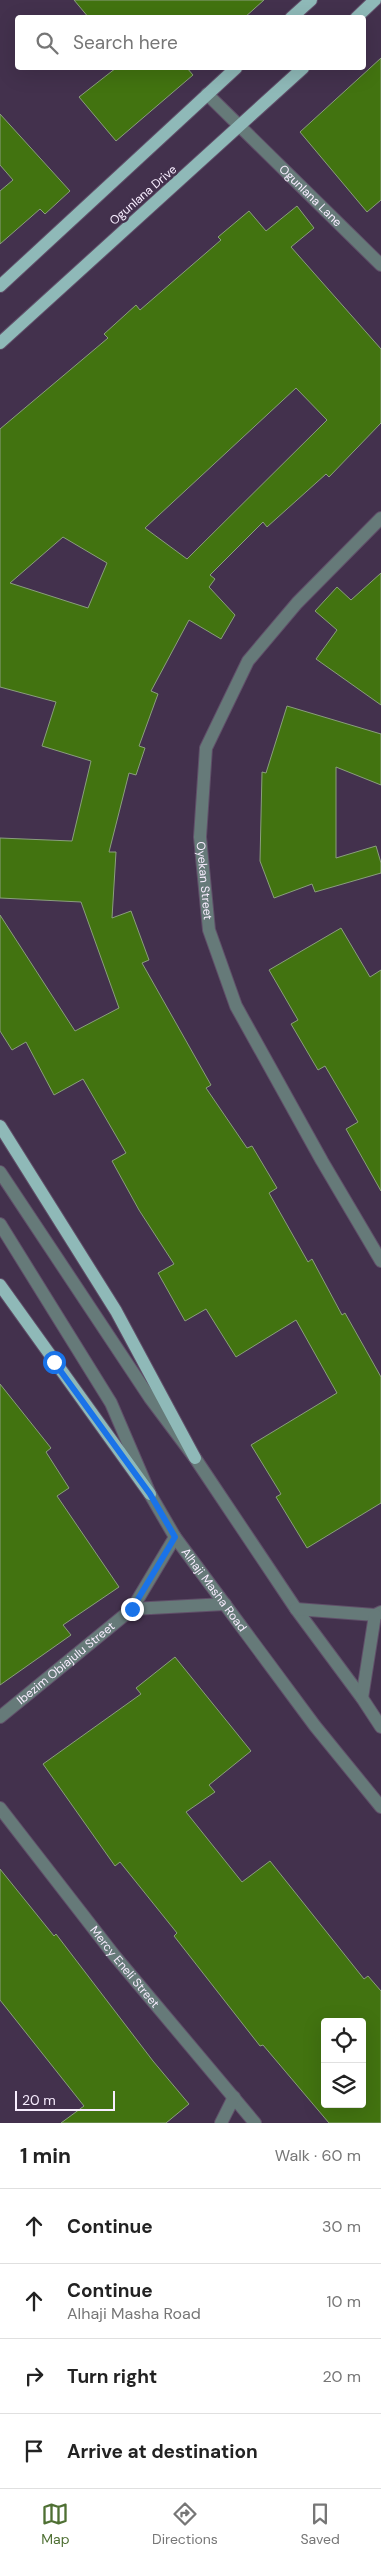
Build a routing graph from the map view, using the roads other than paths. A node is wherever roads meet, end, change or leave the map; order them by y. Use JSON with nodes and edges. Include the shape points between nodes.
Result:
{"nodes":[{"id":1,"x":311,"y":0,"type":"edge"},
{"id":2,"x":375,"y":0,"type":"edge"},
{"id":3,"x":294,"y":15,"type":"edge"},
{"id":4,"x":359,"y":15,"type":"edge"},
{"id":5,"x":234,"y":70,"type":"edge"},
{"id":6,"x":301,"y":70,"type":"edge"},
{"id":7,"x":207,"y":94,"type":"junction"},
{"id":8,"x":240,"y":128,"type":"junction"},
{"id":9,"x":381,"y":264,"type":"edge"},
{"id":10,"x":0,"y":286,"type":"edge"},
{"id":11,"x":0,"y":343,"type":"edge"},
{"id":12,"x":381,"y":518,"type":"edge"},
{"id":13,"x":0,"y":1126,"type":"edge"},
{"id":14,"x":0,"y":1172,"type":"edge"},
{"id":15,"x":0,"y":1224,"type":"edge"},
{"id":16,"x":381,"y":1261,"type":"edge"},
{"id":17,"x":0,"y":1285,"type":"edge"},
{"id":18,"x":195,"y":1458,"type":"junction"},
{"id":19,"x":150,"y":1494,"type":"junction"},
{"id":20,"x":175,"y":1537,"type":"junction"},
{"id":21,"x":225,"y":1604,"type":"junction"},
{"id":22,"x":132,"y":1609,"type":"junction"},
{"id":23,"x":296,"y":1609,"type":"junction"},
{"id":24,"x":378,"y":1613,"type":"edge"},
{"id":25,"x":362,"y":1698,"type":"junction"},
{"id":26,"x":1,"y":1714,"type":"edge"},
{"id":27,"x":381,"y":1727,"type":"edge"},
{"id":28,"x":381,"y":1807,"type":"edge"},
{"id":29,"x":0,"y":1808,"type":"edge"},
{"id":30,"x":234,"y":2097,"type":"junction"},
{"id":31,"x":221,"y":2123,"type":"edge"},
{"id":32,"x":255,"y":2123,"type":"edge"}],
"edges":[{"from":1,"to":3,"type":"main road"},
{"from":2,"to":4,"type":"main road"},
{"from":5,"to":7,"type":"main road"},
{"from":6,"to":8,"type":"main road","name":"Ogunlana Drive"},
{"from":7,"to":8,"type":"street","name":"Ogunlana Lane"},
{"from":7,"to":10,"type":"main road"},
{"from":8,"to":9,"type":"street","name":"Ogunlana Lane"},
{"from":8,"to":11,"type":"main road","name":"Ogunlana Drive"},
{"from":12,"to":16,"type":"street","name":"Oyekan Street","via":[[297,603],[248,661],[206,748],[200,837],[209,930],[236,1006]]},
{"from":13,"to":18,"type":"main road","via":[[116,1311]]},
{"from":14,"to":18,"type":"street","via":[[150,1398]]},
{"from":15,"to":19,"type":"street","name":"Alhaji Masha Road","via":[[111,1403]]},
{"from":17,"to":19,"type":"main road"},
{"from":18,"to":23,"type":"street"},
{"from":19,"to":20,"type":"street","name":"Alhaji Masha Road"},
{"from":20,"to":21,"type":"street","name":"Alhaji Masha Road"},
{"from":20,"to":22,"type":"street","name":"Ibezim Obiajulu Street"},
{"from":21,"to":22,"type":"street"},
{"from":21,"to":28,"type":"street","name":"Alhaji Masha Road","via":[[315,1726]]},
{"from":22,"to":26,"type":"street","name":"Ibezim Obiajulu Street"},
{"from":23,"to":24,"type":"street"},
{"from":23,"to":25,"type":"street"},
{"from":24,"to":25,"type":"street"},
{"from":25,"to":27,"type":"street"},
{"from":29,"to":30,"type":"street","name":"Mercy Eneli Street","via":[[114,1955]]},
{"from":30,"to":31,"type":"street"},
{"from":30,"to":32,"type":"street","name":"Mercy Eneli Street"}]}
